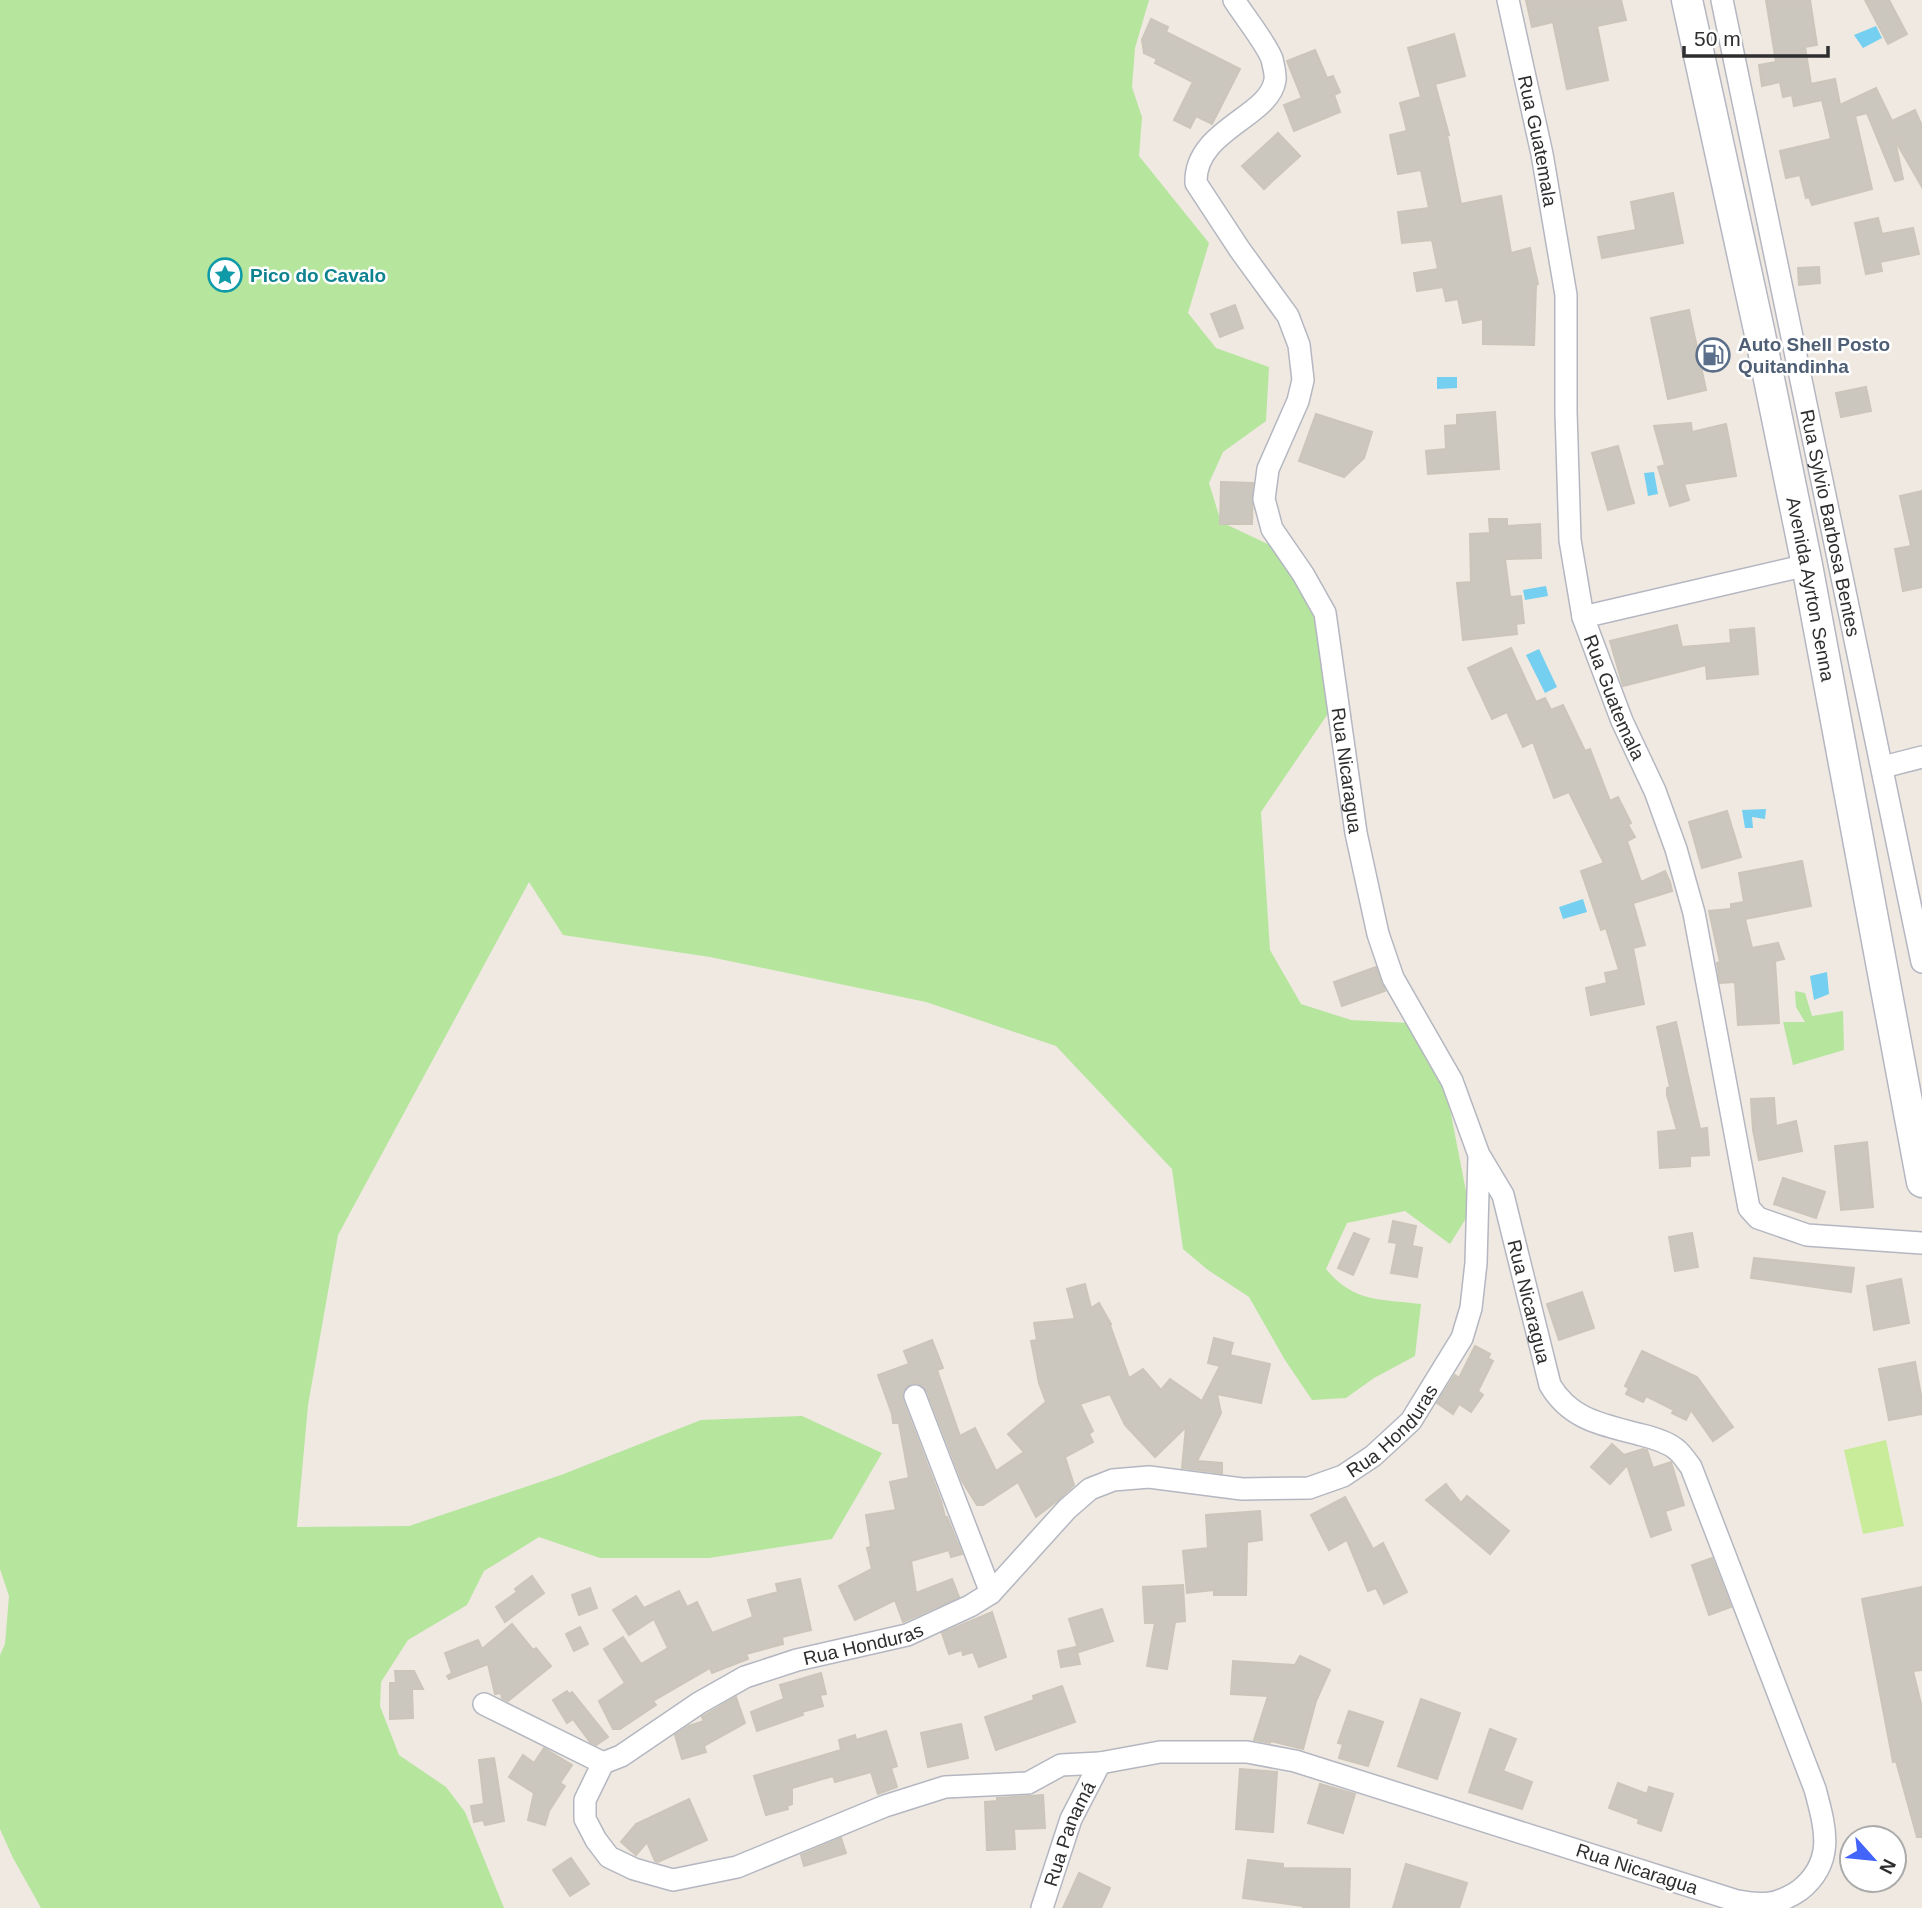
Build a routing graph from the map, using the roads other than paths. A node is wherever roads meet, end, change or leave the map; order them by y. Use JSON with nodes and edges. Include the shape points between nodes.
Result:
{"nodes":[{"id":1,"x":1234,"y":0,"type":"edge"},
{"id":2,"x":1508,"y":0,"type":"edge"},
{"id":3,"x":1687,"y":0,"type":"edge"},
{"id":4,"x":1722,"y":0,"type":"edge"},
{"id":5,"x":1807,"y":565,"type":"junction"},
{"id":6,"x":1583,"y":617,"type":"junction"},
{"id":7,"x":1922,"y":757,"type":"edge"},
{"id":8,"x":1883,"y":767,"type":"junction"},
{"id":9,"x":1922,"y":962,"type":"edge"},
{"id":10,"x":1479,"y":1155,"type":"junction"},
{"id":11,"x":1922,"y":1182,"type":"edge"},
{"id":12,"x":1922,"y":1242,"type":"edge"},
{"id":13,"x":915,"y":1396,"type":"dead end"},
{"id":14,"x":991,"y":1594,"type":"junction"},
{"id":15,"x":484,"y":1704,"type":"dead end"},
{"id":16,"x":603,"y":1763,"type":"junction"},
{"id":17,"x":1100,"y":1763,"type":"junction"},
{"id":18,"x":1042,"y":1908,"type":"edge"}],
"edges":[{"from":1,"to":10,"type":"street","name":"Rua Nicaragua","via":[[1271,58],[1275,80],[1267,97],[1212,142],[1199,163],[1196,183],[1288,316],[1299,345],[1301,390],[1268,470],[1264,499],[1272,529],[1325,613],[1356,833],[1378,934],[1393,978],[1452,1081]]},
{"from":2,"to":6,"type":"street","name":"Rua Guatemala","via":[[1542,154],[1566,295],[1570,540]]},
{"from":3,"to":5,"type":"main road","name":"Avenida Ayrton Senna"},
{"from":4,"to":8,"type":"street","name":"Rua Sylvio Barbosa Bentes"},
{"from":5,"to":6,"type":"street"},
{"from":5,"to":11,"type":"main road","name":"Avenida Ayrton Senna"},
{"from":6,"to":12,"type":"street","name":"Rua Guatemala","via":[[1622,721],[1656,791],[1683,875],[1749,1208],[1758,1218],[1807,1235]]},
{"from":7,"to":8,"type":"street"},
{"from":8,"to":9,"type":"street","name":"Rua Sylvio Barbosa Bentes"},
{"from":10,"to":14,"type":"street","name":"Rua Honduras","via":[[1476,1263],[1462,1338],[1411,1421],[1373,1456],[1343,1476],[1309,1488],[1242,1489],[1149,1477],[1113,1480],[1090,1489],[1067,1509]]},
{"from":10,"to":17,"type":"street","name":"Rua Nicaragua","via":[[1503,1195],[1550,1385],[1559,1399],[1572,1412],[1677,1449],[1691,1467],[1815,1789],[1824,1824],[1824,1855],[1815,1878],[1796,1893],[1770,1903],[1737,1901],[1295,1761],[1247,1752],[1160,1752]]},
{"from":13,"to":14,"type":"street"},
{"from":14,"to":16,"type":"street","name":"Rua Honduras","via":[[907,1634],[745,1677]]},
{"from":15,"to":16,"type":"street"},
{"from":16,"to":17,"type":"street","via":[[585,1800],[584,1819],[596,1840],[610,1857],[673,1880],[737,1867],[885,1806],[945,1787],[1028,1783],[1061,1765]]},
{"from":17,"to":18,"type":"street","name":"Rua Panamá","via":[[1071,1819]]}]}
